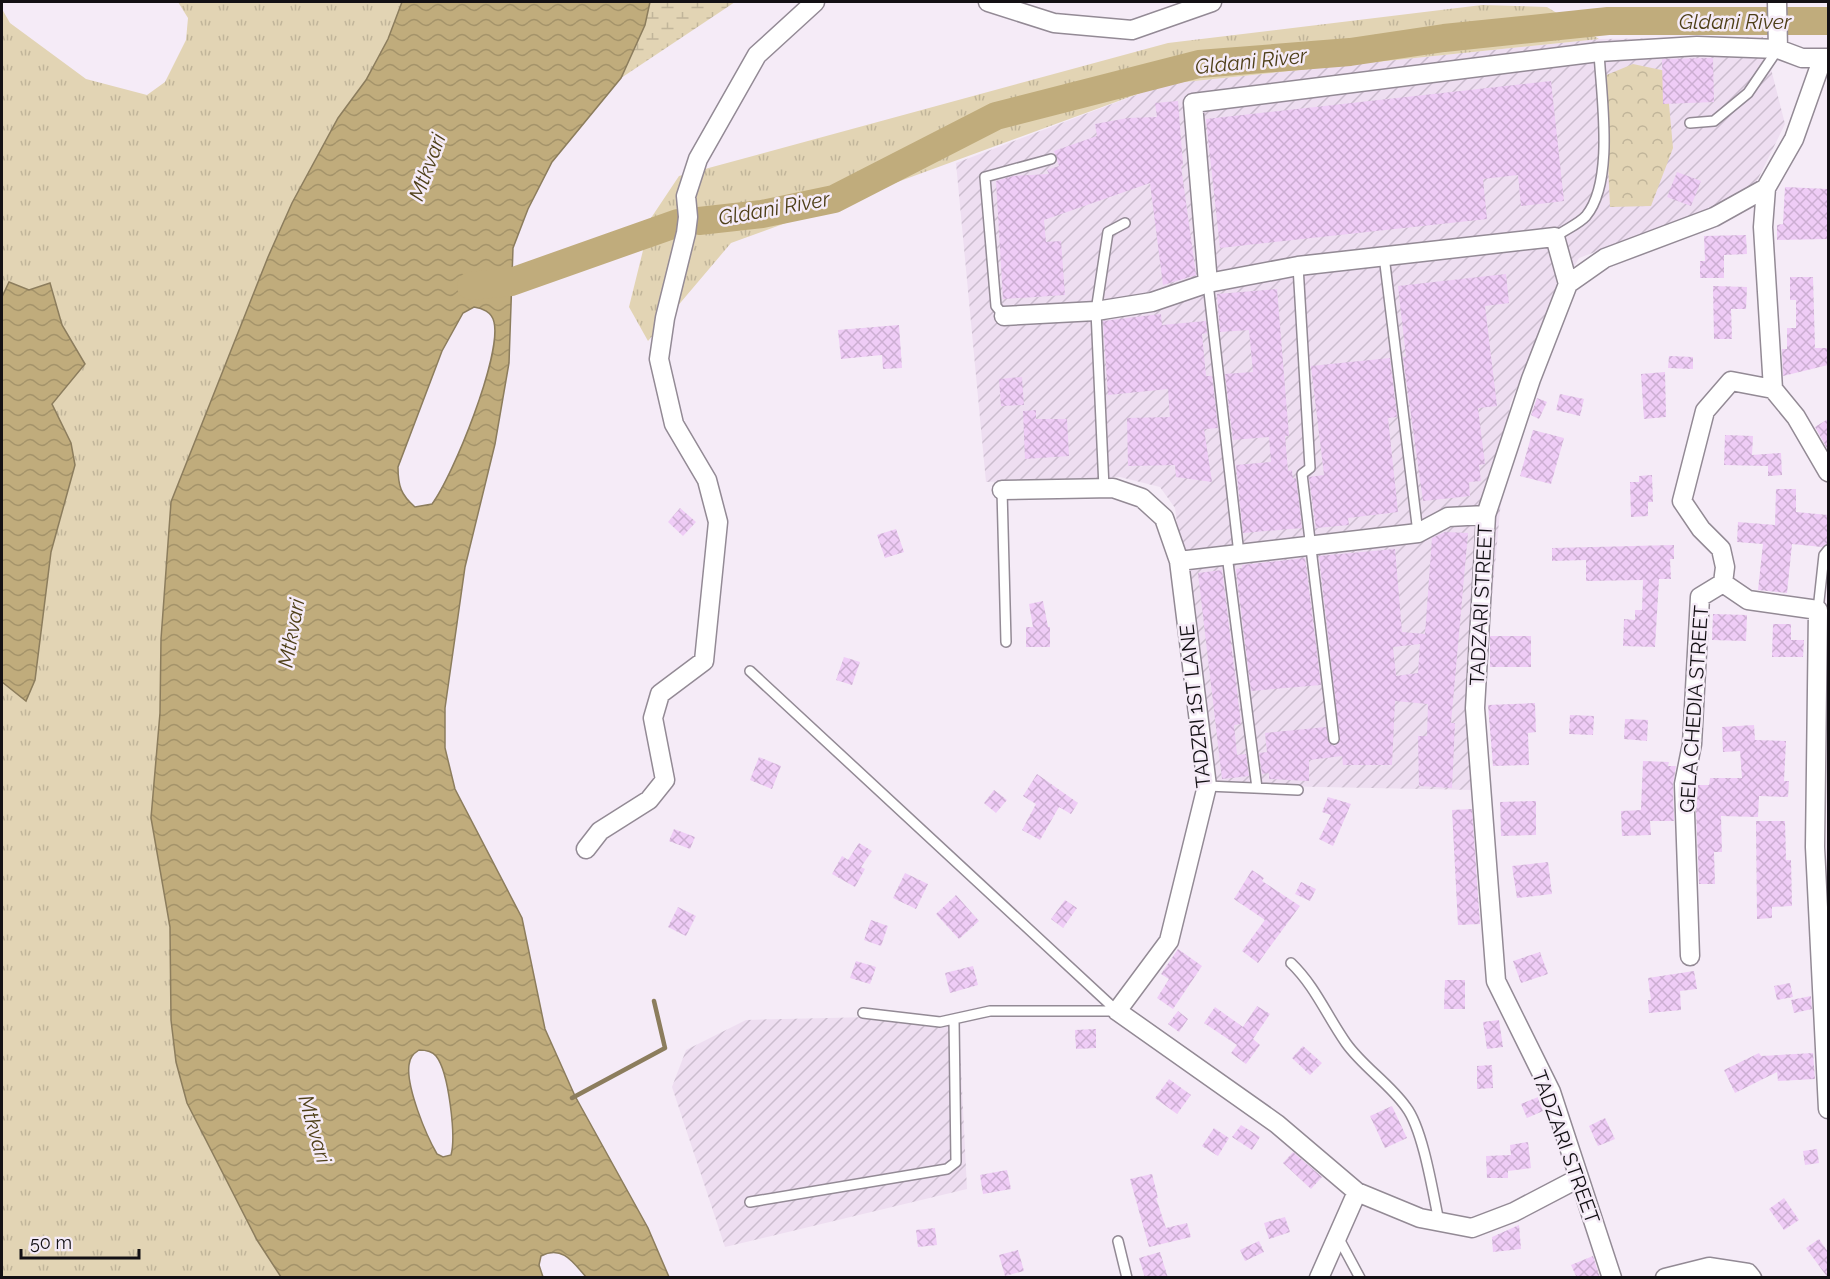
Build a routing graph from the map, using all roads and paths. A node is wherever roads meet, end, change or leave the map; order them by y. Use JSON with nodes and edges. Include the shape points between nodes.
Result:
{"nodes":[{"id":1,"x":815,"y":2,"type":"edge"},
{"id":2,"x":988,"y":2,"type":"edge"},
{"id":3,"x":1212,"y":2,"type":"edge"},
{"id":4,"x":1777,"y":2,"type":"edge"},
{"id":5,"x":1777,"y":42,"type":"junction"},
{"id":6,"x":1599,"y":52,"type":"junction"},
{"id":7,"x":1825,"y":59,"type":"edge"},
{"id":8,"x":1690,"y":123,"type":"dead end"},
{"id":9,"x":1051,"y":159,"type":"dead end"},
{"id":10,"x":1766,"y":188,"type":"junction"},
{"id":11,"x":1125,"y":223,"type":"dead end"},
{"id":12,"x":1555,"y":237,"type":"junction"},
{"id":13,"x":1384,"y":256,"type":"junction"},
{"id":14,"x":1298,"y":267,"type":"junction"},
{"id":15,"x":1209,"y":283,"type":"junction"},
{"id":16,"x":1568,"y":284,"type":"junction"},
{"id":17,"x":1096,"y":311,"type":"junction"},
{"id":18,"x":1004,"y":316,"type":"joint"},
{"id":19,"x":1773,"y":389,"type":"junction"},
{"id":20,"x":1828,"y":472,"type":"edge"},
{"id":21,"x":1104,"y":488,"type":"junction"},
{"id":22,"x":1002,"y":490,"type":"joint"},
{"id":23,"x":1486,"y":515,"type":"junction"},
{"id":24,"x":1418,"y":533,"type":"junction"},
{"id":25,"x":1311,"y":545,"type":"junction"},
{"id":26,"x":1828,"y":550,"type":"edge"},
{"id":27,"x":1233,"y":555,"type":"junction"},
{"id":28,"x":1179,"y":561,"type":"junction"},
{"id":29,"x":1723,"y":583,"type":"junction"},
{"id":30,"x":1818,"y":610,"type":"junction"},
{"id":31,"x":1006,"y":642,"type":"dead end"},
{"id":32,"x":750,"y":671,"type":"dead end"},
{"id":33,"x":1334,"y":739,"type":"dead end"},
{"id":34,"x":1206,"y":786,"type":"junction"},
{"id":35,"x":1257,"y":788,"type":"junction"},
{"id":36,"x":1298,"y":790,"type":"dead end"},
{"id":37,"x":586,"y":849,"type":"dead end"},
{"id":38,"x":1690,"y":956,"type":"dead end"},
{"id":39,"x":1292,"y":963,"type":"dead end"},
{"id":40,"x":1117,"y":1011,"type":"junction"},
{"id":41,"x":863,"y":1013,"type":"dead end"},
{"id":42,"x":954,"y":1019,"type":"junction"},
{"id":43,"x":1828,"y":1109,"type":"edge"},
{"id":44,"x":1579,"y":1178,"type":"junction"},
{"id":45,"x":1357,"y":1192,"type":"junction"},
{"id":46,"x":750,"y":1202,"type":"dead end"},
{"id":47,"x":1439,"y":1222,"type":"junction"},
{"id":48,"x":1338,"y":1237,"type":"junction"},
{"id":49,"x":1118,"y":1241,"type":"dead end"},
{"id":50,"x":1127,"y":1278,"type":"edge"},
{"id":51,"x":1319,"y":1278,"type":"edge"},
{"id":52,"x":1360,"y":1278,"type":"edge"},
{"id":53,"x":1612,"y":1278,"type":"edge"},
{"id":54,"x":1665,"y":1278,"type":"edge"},
{"id":55,"x":1752,"y":1278,"type":"edge"}],
"edges":[{"from":1,"to":37,"type":"street","via":[[757,56],[698,159],[686,196],[686,233],[664,318],[659,359],[674,424],[707,480],[718,522],[704,661],[660,694],[653,718],[665,780],[649,801],[600,831]]},
{"from":2,"to":3,"type":"street","via":[[1054,23],[1132,30]]},
{"from":4,"to":5,"type":"street"},
{"from":5,"to":6,"type":"street"},
{"from":5,"to":7,"type":"street","via":[[1802,58]]},
{"from":5,"to":8,"type":"lane","via":[[1748,93],[1714,121]]},
{"from":6,"to":12,"type":"lane","via":[[1603,161],[1597,194],[1585,216]]},
{"from":6,"to":15,"type":"street","via":[[1194,103]]},
{"from":7,"to":10,"type":"street","via":[[1794,139]]},
{"from":9,"to":18,"type":"lane","via":[[985,177],[996,306]]},
{"from":10,"to":16,"type":"street","via":[[1714,217],[1605,258]]},
{"from":10,"to":19,"type":"street","via":[[1762,227]]},
{"from":11,"to":17,"type":"lane","via":[[1108,232]]},
{"from":12,"to":13,"type":"street"},
{"from":12,"to":16,"type":"street"},
{"from":13,"to":14,"type":"street"},
{"from":13,"to":24,"type":"lane"},
{"from":14,"to":15,"type":"street"},
{"from":14,"to":25,"type":"lane","via":[[1310,468],[1302,474]]},
{"from":15,"to":17,"type":"street","via":[[1152,302]]},
{"from":15,"to":27,"type":"lane"},
{"from":16,"to":23,"type":"street","name":"TADZARI STREET","via":[[1531,379]]},
{"from":17,"to":18,"type":"street"},
{"from":17,"to":21,"type":"lane"},
{"from":19,"to":20,"type":"street","via":[[1796,417]]},
{"from":19,"to":29,"type":"street","name":"GELA CHEDIA STREET","via":[[1731,381],[1705,411],[1682,501],[1721,549]]},
{"from":21,"to":22,"type":"street","name":"TADZRI 1ST LANE"},
{"from":21,"to":28,"type":"street","name":"TADZRI 1ST LANE","via":[[1142,498],[1164,518]]},
{"from":22,"to":31,"type":"lane"},
{"from":23,"to":24,"type":"street","via":[[1448,517]]},
{"from":23,"to":44,"type":"street","name":"TADZARI STREET","via":[[1475,708],[1496,981],[1551,1092]]},
{"from":24,"to":25,"type":"street"},
{"from":25,"to":27,"type":"street"},
{"from":25,"to":33,"type":"lane"},
{"from":26,"to":30,"type":"lane","via":[[1824,555]]},
{"from":27,"to":28,"type":"street"},
{"from":27,"to":35,"type":"lane"},
{"from":28,"to":34,"type":"street","name":"TADZRI 1ST LANE"},
{"from":29,"to":30,"type":"street","name":"GELA CHEDIA STREET","via":[[1748,600]]},
{"from":29,"to":38,"type":"street","name":"GELA CHEDIA STREET","via":[[1700,597],[1692,744],[1684,784]]},
{"from":30,"to":43,"type":"street","via":[[1815,847]]},
{"from":32,"to":40,"type":"lane"},
{"from":34,"to":35,"type":"lane"},
{"from":34,"to":40,"type":"street","name":"TADZRI 1ST LANE","via":[[1169,941]]},
{"from":35,"to":36,"type":"lane"},
{"from":39,"to":47,"type":"lane","via":[[1307,979],[1352,1052],[1407,1108],[1424,1151]]},
{"from":40,"to":42,"type":"lane","via":[[990,1011]]},
{"from":40,"to":45,"type":"street","via":[[1277,1124]]},
{"from":41,"to":42,"type":"lane","via":[[940,1022]]},
{"from":42,"to":46,"type":"lane","via":[[956,1162],[947,1169]]},
{"from":44,"to":47,"type":"street","via":[[1514,1212],[1472,1228]]},
{"from":44,"to":53,"type":"street","name":"TADZARI STREET"},
{"from":45,"to":47,"type":"street"},
{"from":45,"to":48,"type":"street"},
{"from":48,"to":51,"type":"street"},
{"from":48,"to":52,"type":"lane"},
{"from":49,"to":50,"type":"lane"},
{"from":54,"to":55,"type":"street","via":[[1709,1267],[1748,1273]]}]}
